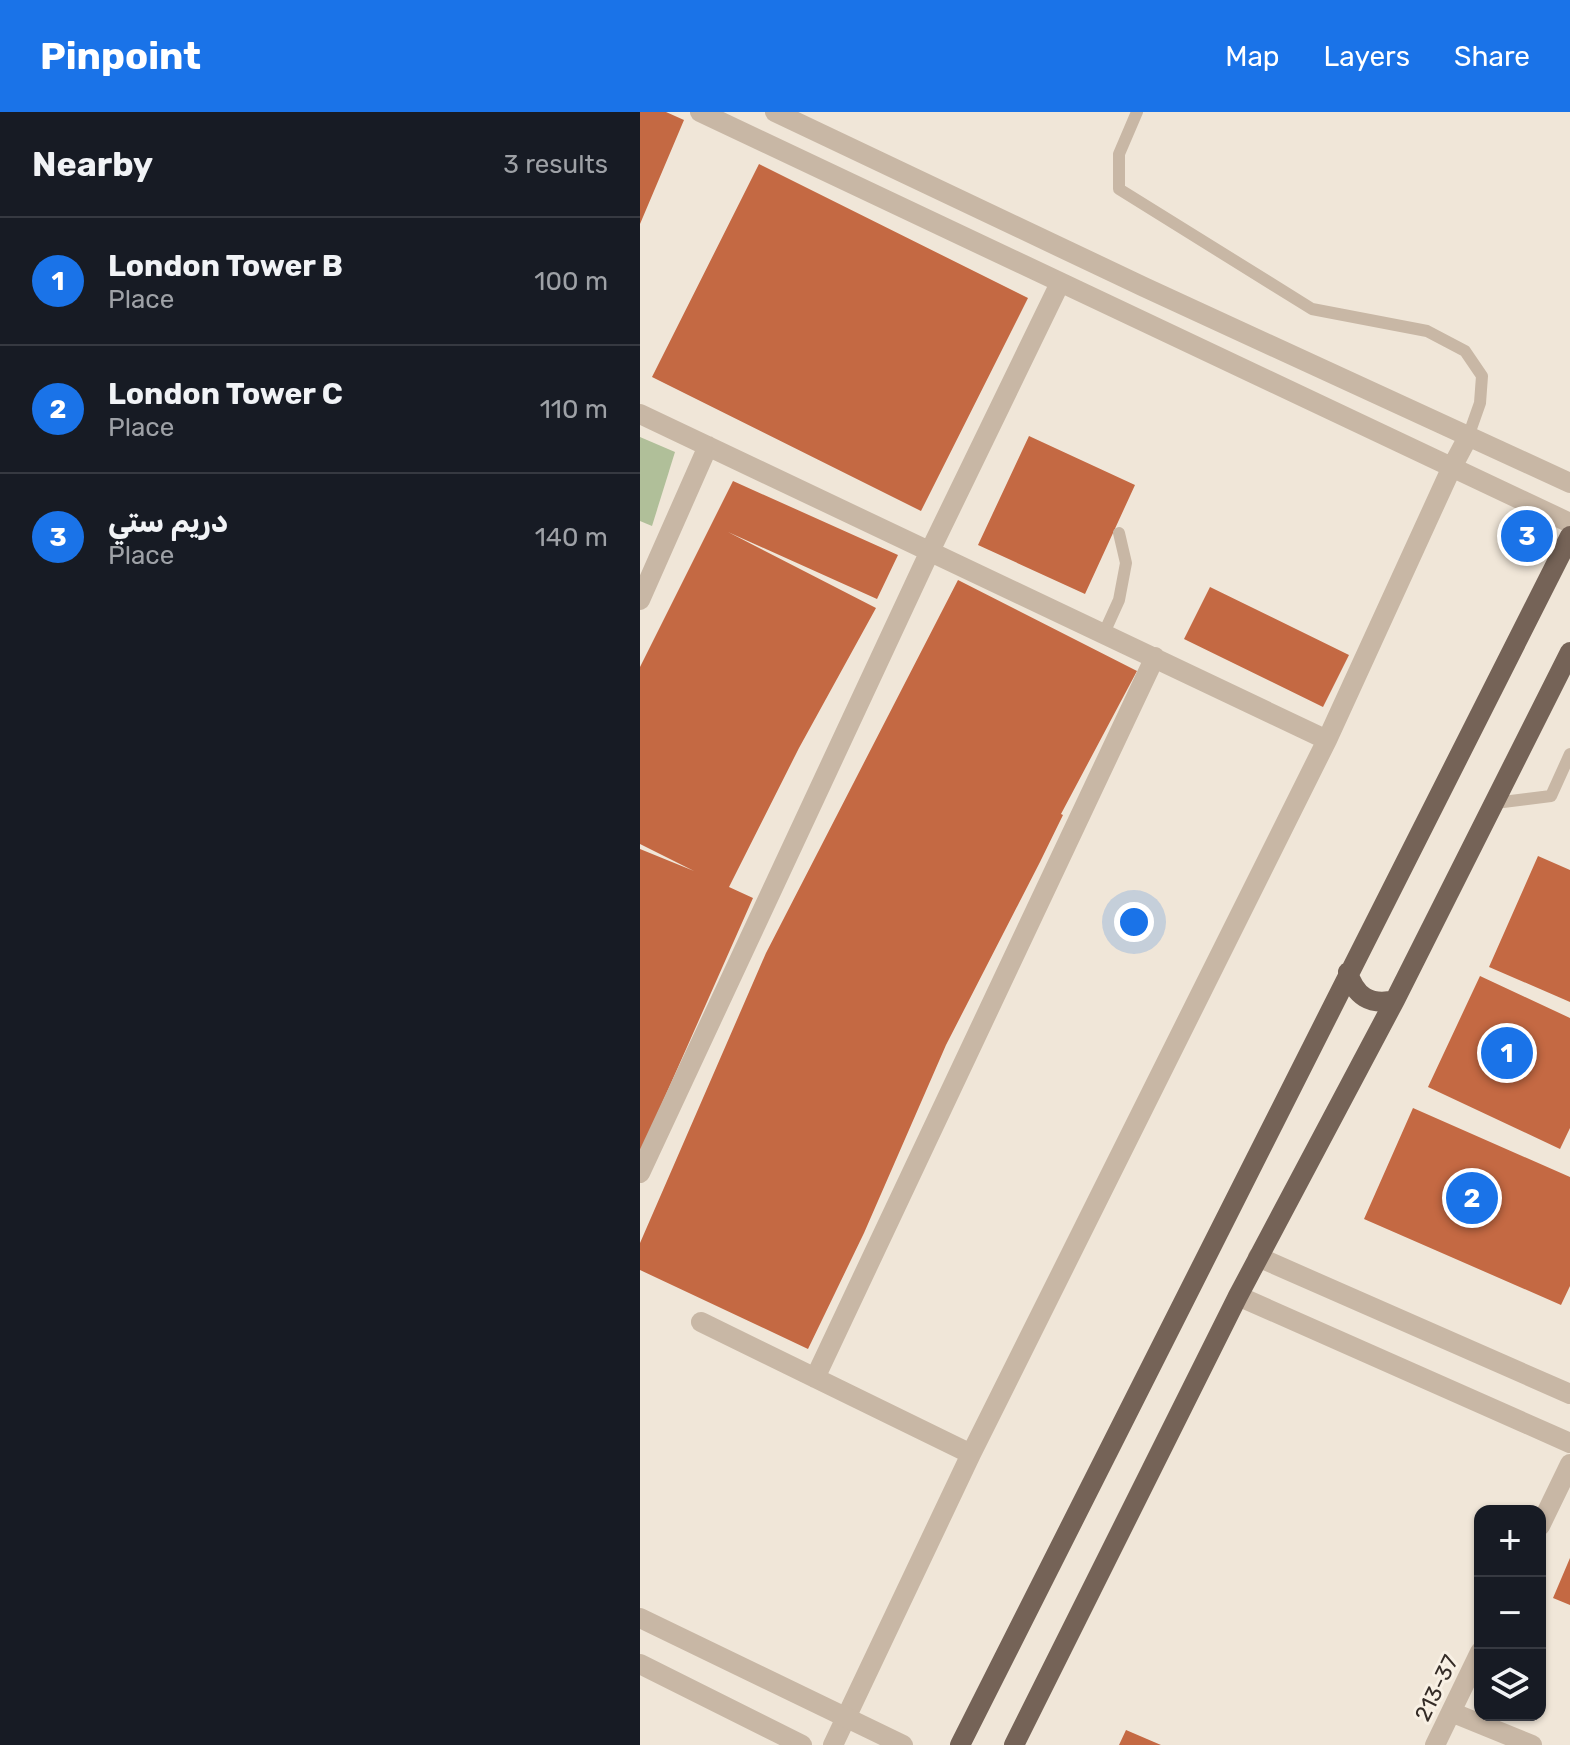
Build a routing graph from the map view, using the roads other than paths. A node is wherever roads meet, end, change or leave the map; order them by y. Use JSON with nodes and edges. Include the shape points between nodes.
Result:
{"nodes":[{"id":1,"x":700,"y":112,"type":"edge"},
{"id":2,"x":775,"y":112,"type":"edge"},
{"id":3,"x":1137,"y":112,"type":"edge"},
{"id":4,"x":1060,"y":283,"type":"junction"},
{"id":5,"x":1144,"y":287,"type":"junction"},
{"id":6,"x":1131,"y":317,"type":"junction"},
{"id":7,"x":640,"y":414,"type":"edge"},
{"id":8,"x":1468,"y":437,"type":"junction"},
{"id":9,"x":708,"y":446,"type":"junction"},
{"id":10,"x":1451,"y":469,"type":"junction"},
{"id":11,"x":1570,"y":483,"type":"edge"},
{"id":12,"x":1570,"y":523,"type":"edge"},
{"id":13,"x":1119,"y":533,"type":"dead end"},
{"id":14,"x":1570,"y":536,"type":"edge"},
{"id":15,"x":930,"y":551,"type":"junction"},
{"id":16,"x":640,"y":600,"type":"edge"},
{"id":17,"x":1104,"y":633,"type":"junction"},
{"id":18,"x":1570,"y":652,"type":"edge"},
{"id":19,"x":1155,"y":657,"type":"junction"},
{"id":20,"x":1327,"y":740,"type":"junction"},
{"id":21,"x":1570,"y":754,"type":"edge"},
{"id":22,"x":1495,"y":803,"type":"junction"},
{"id":23,"x":1348,"y":972,"type":"junction"},
{"id":24,"x":1395,"y":1000,"type":"junction"},
{"id":25,"x":640,"y":1173,"type":"edge"},
{"id":26,"x":1258,"y":1257,"type":"junction"},
{"id":27,"x":1238,"y":1296,"type":"junction"},
{"id":28,"x":701,"y":1322,"type":"dead end"},
{"id":29,"x":815,"y":1378,"type":"junction"},
{"id":30,"x":1570,"y":1394,"type":"edge"},
{"id":31,"x":1570,"y":1443,"type":"edge"},
{"id":32,"x":971,"y":1454,"type":"junction"},
{"id":33,"x":1570,"y":1464,"type":"edge"},
{"id":34,"x":1546,"y":1514,"type":"edge"},
{"id":35,"x":640,"y":1618,"type":"edge"},
{"id":36,"x":640,"y":1664,"type":"edge"},
{"id":37,"x":1474,"y":1664,"type":"edge"},
{"id":38,"x":1451,"y":1712,"type":"junction"},
{"id":39,"x":846,"y":1717,"type":"junction"},
{"id":40,"x":802,"y":1745,"type":"edge"},
{"id":41,"x":833,"y":1745,"type":"edge"},
{"id":42,"x":903,"y":1745,"type":"edge"},
{"id":43,"x":960,"y":1745,"type":"edge"},
{"id":44,"x":1014,"y":1745,"type":"edge"},
{"id":45,"x":1435,"y":1745,"type":"edge"},
{"id":46,"x":1532,"y":1745,"type":"edge"}],
"edges":[{"from":1,"to":4,"type":"street"},
{"from":2,"to":5,"type":"street"},
{"from":3,"to":8,"type":"lane","via":[[1119,154],[1119,189],[1312,309],[1427,331],[1465,351],[1482,376],[1480,403]]},
{"from":4,"to":6,"type":"street"},
{"from":4,"to":15,"type":"street"},
{"from":5,"to":6,"type":"street"},
{"from":5,"to":8,"type":"street"},
{"from":6,"to":10,"type":"street"},
{"from":7,"to":9,"type":"street"},
{"from":8,"to":10,"type":"street"},
{"from":8,"to":11,"type":"street"},
{"from":9,"to":15,"type":"street"},
{"from":9,"to":16,"type":"street"},
{"from":10,"to":12,"type":"street"},
{"from":10,"to":20,"type":"street"},
{"from":13,"to":17,"type":"lane","via":[[1126,563],[1119,600]]},
{"from":14,"to":23,"type":"main road"},
{"from":15,"to":17,"type":"street"},
{"from":15,"to":25,"type":"street"},
{"from":17,"to":19,"type":"street"},
{"from":18,"to":22,"type":"main road"},
{"from":19,"to":20,"type":"street"},
{"from":19,"to":29,"type":"street"},
{"from":20,"to":32,"type":"street"},
{"from":21,"to":22,"type":"lane","via":[[1551,796]]},
{"from":22,"to":24,"type":"main road"},
{"from":23,"to":24,"type":"main road","via":[[1355,990],[1369,1001]]},
{"from":23,"to":43,"type":"main road"},
{"from":24,"to":26,"type":"main road"},
{"from":26,"to":27,"type":"main road"},
{"from":26,"to":30,"type":"street"},
{"from":27,"to":31,"type":"street"},
{"from":27,"to":44,"type":"main road"},
{"from":28,"to":29,"type":"street"},
{"from":29,"to":32,"type":"street"},
{"from":32,"to":39,"type":"street"},
{"from":33,"to":34,"type":"street"},
{"from":35,"to":39,"type":"street"},
{"from":36,"to":40,"type":"street"},
{"from":37,"to":38,"type":"street","name":"213-37"},
{"from":38,"to":45,"type":"street","name":"213-37"},
{"from":38,"to":46,"type":"street"},
{"from":39,"to":41,"type":"street"},
{"from":39,"to":42,"type":"street"}]}
